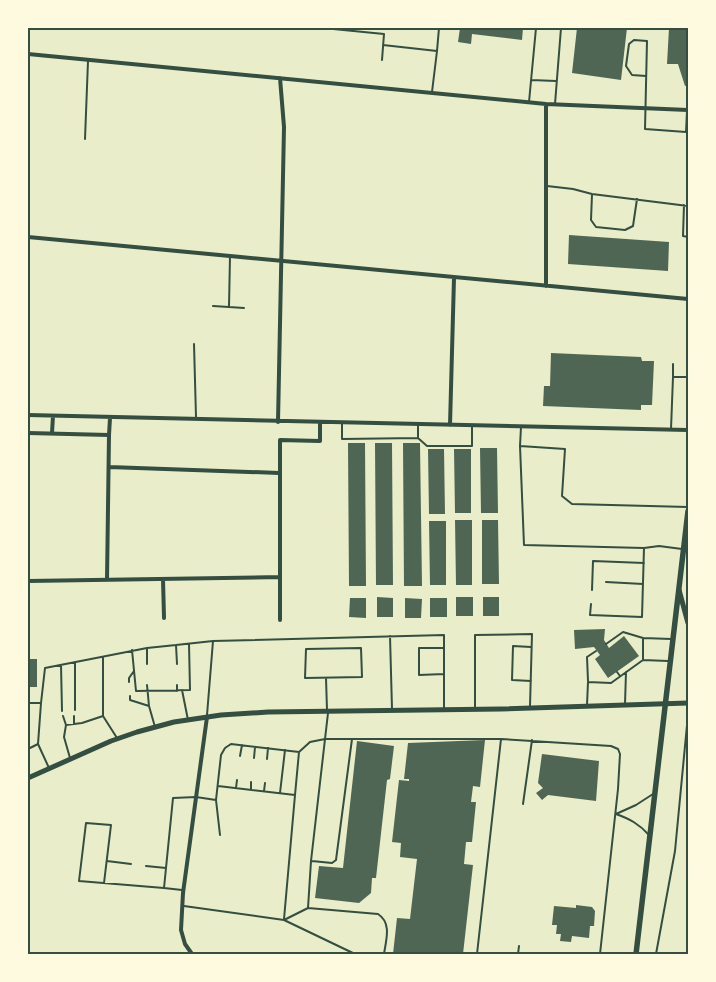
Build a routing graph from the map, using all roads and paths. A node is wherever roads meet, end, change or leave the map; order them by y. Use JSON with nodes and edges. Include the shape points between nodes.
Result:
{"nodes":[{"id":1,"x":323,"y":28,"type":"edge"},
{"id":2,"x":326,"y":28,"type":"edge"},
{"id":3,"x":439,"y":28,"type":"edge"},
{"id":4,"x":536,"y":28,"type":"edge"},
{"id":5,"x":561,"y":28,"type":"edge"},
{"id":6,"x":355,"y":29,"type":"edge"},
{"id":7,"x":383,"y":45,"type":"junction"},
{"id":8,"x":437,"y":51,"type":"junction"},
{"id":9,"x":28,"y":54,"type":"edge"},
{"id":10,"x":88,"y":59,"type":"junction"},
{"id":11,"x":382,"y":60,"type":"dead end"},
{"id":12,"x":646,"y":76,"type":"junction"},
{"id":13,"x":280,"y":78,"type":"junction"},
{"id":14,"x":531,"y":80,"type":"junction"},
{"id":15,"x":556,"y":81,"type":"junction"},
{"id":16,"x":432,"y":92,"type":"junction"},
{"id":17,"x":529,"y":102,"type":"junction"},
{"id":18,"x":546,"y":104,"type":"junction"},
{"id":19,"x":554,"y":104,"type":"junction"},
{"id":20,"x":646,"y":108,"type":"junction"},
{"id":21,"x":688,"y":110,"type":"edge"},
{"id":22,"x":85,"y":139,"type":"dead end"},
{"id":23,"x":546,"y":186,"type":"junction"},
{"id":24,"x":592,"y":194,"type":"junction"},
{"id":25,"x":637,"y":199,"type":"junction"},
{"id":26,"x":684,"y":205,"type":"junction"},
{"id":27,"x":688,"y":206,"type":"edge"},
{"id":28,"x":28,"y":237,"type":"edge"},
{"id":29,"x":688,"y":237,"type":"edge"},
{"id":30,"x":230,"y":256,"type":"junction"},
{"id":31,"x":281,"y":261,"type":"junction"},
{"id":32,"x":454,"y":278,"type":"junction"},
{"id":33,"x":546,"y":286,"type":"junction"},
{"id":34,"x":688,"y":299,"type":"edge"},
{"id":35,"x":213,"y":306,"type":"dead end"},
{"id":36,"x":229,"y":307,"type":"junction"},
{"id":37,"x":244,"y":308,"type":"dead end"},
{"id":38,"x":194,"y":344,"type":"dead end"},
{"id":39,"x":673,"y":364,"type":"dead end"},
{"id":40,"x":673,"y":377,"type":"junction"},
{"id":41,"x":688,"y":377,"type":"edge"},
{"id":42,"x":28,"y":416,"type":"edge"},
{"id":43,"x":52,"y":416,"type":"junction"},
{"id":44,"x":110,"y":418,"type":"junction"},
{"id":45,"x":196,"y":420,"type":"junction"},
{"id":46,"x":278,"y":422,"type":"junction"},
{"id":47,"x":320,"y":423,"type":"junction"},
{"id":48,"x":342,"y":423,"type":"junction"},
{"id":49,"x":418,"y":425,"type":"junction"},
{"id":50,"x":450,"y":426,"type":"junction"},
{"id":51,"x":472,"y":426,"type":"junction"},
{"id":52,"x":521,"y":427,"type":"junction"},
{"id":53,"x":671,"y":429,"type":"junction"},
{"id":54,"x":688,"y":430,"type":"edge"},
{"id":55,"x":28,"y":433,"type":"edge"},
{"id":56,"x":52,"y":433,"type":"junction"},
{"id":57,"x":109,"y":435,"type":"junction"},
{"id":58,"x":418,"y":438,"type":"junction"},
{"id":59,"x":520,"y":446,"type":"junction"},
{"id":60,"x":109,"y":466,"type":"junction"},
{"id":61,"x":279,"y":473,"type":"junction"},
{"id":62,"x":688,"y":509,"type":"edge"},
{"id":63,"x":688,"y":522,"type":"edge"},
{"id":64,"x":644,"y":548,"type":"junction"},
{"id":65,"x":684,"y":549,"type":"junction"},
{"id":66,"x":644,"y":563,"type":"junction"},
{"id":67,"x":280,"y":577,"type":"junction"},
{"id":68,"x":164,"y":579,"type":"junction"},
{"id":69,"x":107,"y":580,"type":"junction"},
{"id":70,"x":28,"y":581,"type":"edge"},
{"id":71,"x":606,"y":582,"type":"dead end"},
{"id":72,"x":643,"y":584,"type":"junction"},
{"id":73,"x":592,"y":590,"type":"dead end"},
{"id":74,"x":679,"y":590,"type":"junction"},
{"id":75,"x":591,"y":604,"type":"dead end"},
{"id":76,"x":164,"y":618,"type":"dead end"},
{"id":77,"x":280,"y":620,"type":"dead end"},
{"id":78,"x":688,"y":623,"type":"edge"},
{"id":79,"x":390,"y":636,"type":"junction"},
{"id":80,"x":615,"y":638,"type":"junction"},
{"id":81,"x":643,"y":638,"type":"junction"},
{"id":82,"x":673,"y":639,"type":"junction"},
{"id":83,"x":212,"y":641,"type":"junction"},
{"id":84,"x":617,"y":641,"type":"dead end"},
{"id":85,"x":189,"y":644,"type":"junction"},
{"id":86,"x":606,"y":644,"type":"dead end"},
{"id":87,"x":176,"y":645,"type":"junction"},
{"id":88,"x":531,"y":647,"type":"junction"},
{"id":89,"x":146,"y":648,"type":"junction"},
{"id":90,"x":444,"y":648,"type":"junction"},
{"id":91,"x":132,"y":650,"type":"junction"},
{"id":92,"x":596,"y":650,"type":"dead end"},
{"id":93,"x":103,"y":657,"type":"junction"},
{"id":94,"x":643,"y":660,"type":"junction"},
{"id":95,"x":670,"y":661,"type":"junction"},
{"id":96,"x":75,"y":662,"type":"junction"},
{"id":97,"x":631,"y":662,"type":"dead end"},
{"id":98,"x":147,"y":664,"type":"dead end"},
{"id":99,"x":176,"y":664,"type":"dead end"},
{"id":100,"x":61,"y":665,"type":"junction"},
{"id":101,"x":634,"y":666,"type":"junction"},
{"id":102,"x":134,"y":671,"type":"junction"},
{"id":103,"x":617,"y":672,"type":"dead end"},
{"id":104,"x":626,"y":672,"type":"junction"},
{"id":105,"x":444,"y":674,"type":"junction"},
{"id":106,"x":620,"y":676,"type":"junction"},
{"id":107,"x":326,"y":678,"type":"junction"},
{"id":108,"x":531,"y":681,"type":"junction"},
{"id":109,"x":129,"y":682,"type":"dead end"},
{"id":110,"x":588,"y":682,"type":"junction"},
{"id":111,"x":147,"y":685,"type":"dead end"},
{"id":112,"x":177,"y":685,"type":"dead end"},
{"id":113,"x":177,"y":690,"type":"junction"},
{"id":114,"x":182,"y":690,"type":"junction"},
{"id":115,"x":148,"y":691,"type":"junction"},
{"id":116,"x":130,"y":696,"type":"dead end"},
{"id":117,"x":28,"y":703,"type":"edge"},
{"id":118,"x":41,"y":703,"type":"junction"},
{"id":119,"x":688,"y":703,"type":"edge"},
{"id":120,"x":665,"y":704,"type":"junction"},
{"id":121,"x":625,"y":705,"type":"junction"},
{"id":122,"x":150,"y":706,"type":"junction"},
{"id":123,"x":586,"y":706,"type":"junction"},
{"id":124,"x":530,"y":708,"type":"junction"},
{"id":125,"x":476,"y":709,"type":"junction"},
{"id":126,"x":75,"y":710,"type":"dead end"},
{"id":127,"x":392,"y":710,"type":"junction"},
{"id":128,"x":444,"y":710,"type":"junction"},
{"id":129,"x":62,"y":711,"type":"dead end"},
{"id":130,"x":328,"y":711,"type":"junction"},
{"id":131,"x":63,"y":716,"type":"dead end"},
{"id":132,"x":74,"y":716,"type":"dead end"},
{"id":133,"x":103,"y":716,"type":"junction"},
{"id":134,"x":207,"y":717,"type":"junction"},
{"id":135,"x":188,"y":720,"type":"junction"},
{"id":136,"x":74,"y":724,"type":"junction"},
{"id":137,"x":66,"y":725,"type":"junction"},
{"id":138,"x":687,"y":725,"type":"edge"},
{"id":139,"x":155,"y":727,"type":"junction"},
{"id":140,"x":352,"y":738,"type":"junction"},
{"id":141,"x":117,"y":739,"type":"junction"},
{"id":142,"x":325,"y":739,"type":"junction"},
{"id":143,"x":501,"y":739,"type":"junction"},
{"id":144,"x":532,"y":740,"type":"junction"},
{"id":145,"x":38,"y":744,"type":"junction"},
{"id":146,"x":242,"y":745,"type":"junction"},
{"id":147,"x":255,"y":747,"type":"junction"},
{"id":148,"x":268,"y":748,"type":"junction"},
{"id":149,"x":28,"y":749,"type":"edge"},
{"id":150,"x":285,"y":750,"type":"junction"},
{"id":151,"x":299,"y":752,"type":"junction"},
{"id":152,"x":240,"y":756,"type":"dead end"},
{"id":153,"x":70,"y":758,"type":"junction"},
{"id":154,"x":254,"y":758,"type":"dead end"},
{"id":155,"x":267,"y":759,"type":"dead end"},
{"id":156,"x":49,"y":768,"type":"junction"},
{"id":157,"x":28,"y":778,"type":"edge"},
{"id":158,"x":237,"y":780,"type":"dead end"},
{"id":159,"x":251,"y":782,"type":"dead end"},
{"id":160,"x":265,"y":783,"type":"dead end"},
{"id":161,"x":218,"y":786,"type":"junction"},
{"id":162,"x":236,"y":788,"type":"junction"},
{"id":163,"x":250,"y":790,"type":"junction"},
{"id":164,"x":264,"y":791,"type":"junction"},
{"id":165,"x":655,"y":792,"type":"junction"},
{"id":166,"x":280,"y":793,"type":"junction"},
{"id":167,"x":295,"y":795,"type":"junction"},
{"id":168,"x":196,"y":797,"type":"junction"},
{"id":169,"x":216,"y":800,"type":"junction"},
{"id":170,"x":523,"y":804,"type":"dead end"},
{"id":171,"x":616,"y":814,"type":"junction"},
{"id":172,"x":220,"y":835,"type":"dead end"},
{"id":173,"x":650,"y":836,"type":"junction"},
{"id":174,"x":107,"y":861,"type":"junction"},
{"id":175,"x":311,"y":861,"type":"junction"},
{"id":176,"x":131,"y":864,"type":"dead end"},
{"id":177,"x":146,"y":866,"type":"dead end"},
{"id":178,"x":166,"y":868,"type":"junction"},
{"id":179,"x":104,"y":883,"type":"junction"},
{"id":180,"x":164,"y":888,"type":"junction"},
{"id":181,"x":183,"y":890,"type":"junction"},
{"id":182,"x":182,"y":906,"type":"junction"},
{"id":183,"x":308,"y":908,"type":"junction"},
{"id":184,"x":284,"y":920,"type":"junction"},
{"id":185,"x":519,"y":946,"type":"dead end"},
{"id":186,"x":192,"y":954,"type":"edge"},
{"id":187,"x":355,"y":954,"type":"edge"},
{"id":188,"x":384,"y":954,"type":"edge"},
{"id":189,"x":476,"y":954,"type":"edge"},
{"id":190,"x":518,"y":954,"type":"edge"},
{"id":191,"x":600,"y":954,"type":"edge"},
{"id":192,"x":636,"y":954,"type":"edge"},
{"id":193,"x":656,"y":954,"type":"edge"}],
"edges":[{"from":1,"to":2,"type":"lane"},
{"from":2,"to":6,"type":"lane"},
{"from":3,"to":8,"type":"lane"},
{"from":4,"to":14,"type":"lane"},
{"from":5,"to":15,"type":"lane"},
{"from":6,"to":7,"type":"lane","via":[[384,34]]},
{"from":7,"to":8,"type":"lane"},
{"from":7,"to":11,"type":"lane"},
{"from":8,"to":16,"type":"lane"},
{"from":9,"to":10,"type":"street"},
{"from":10,"to":13,"type":"street"},
{"from":10,"to":22,"type":"lane"},
{"from":12,"to":12,"type":"lane","via":[[647,42],[634,40],[629,44],[626,66],[632,75]]},
{"from":12,"to":20,"type":"lane"},
{"from":13,"to":16,"type":"street"},
{"from":13,"to":31,"type":"street","via":[[284,127]]},
{"from":14,"to":15,"type":"lane"},
{"from":14,"to":17,"type":"lane"},
{"from":15,"to":19,"type":"lane"},
{"from":16,"to":17,"type":"street"},
{"from":17,"to":18,"type":"street"},
{"from":18,"to":19,"type":"street"},
{"from":18,"to":23,"type":"street"},
{"from":19,"to":20,"type":"street"},
{"from":20,"to":21,"type":"street"},
{"from":20,"to":21,"type":"lane","via":[[645,129],[686,132]]},
{"from":23,"to":24,"type":"lane"},
{"from":23,"to":33,"type":"street"},
{"from":24,"to":25,"type":"lane"},
{"from":24,"to":25,"type":"lane","via":[[591,220],[596,227],[625,230],[633,226]]},
{"from":25,"to":26,"type":"lane"},
{"from":26,"to":27,"type":"lane"},
{"from":26,"to":29,"type":"lane","via":[[683,236]]},
{"from":28,"to":30,"type":"street"},
{"from":30,"to":31,"type":"street"},
{"from":30,"to":36,"type":"lane"},
{"from":31,"to":32,"type":"street"},
{"from":31,"to":46,"type":"street"},
{"from":32,"to":33,"type":"street"},
{"from":32,"to":50,"type":"street"},
{"from":33,"to":34,"type":"street"},
{"from":35,"to":36,"type":"lane"},
{"from":36,"to":37,"type":"lane"},
{"from":38,"to":45,"type":"lane"},
{"from":39,"to":40,"type":"lane"},
{"from":40,"to":41,"type":"lane"},
{"from":40,"to":53,"type":"lane"},
{"from":42,"to":43,"type":"street"},
{"from":43,"to":44,"type":"street"},
{"from":43,"to":56,"type":"street"},
{"from":44,"to":45,"type":"street"},
{"from":44,"to":57,"type":"street"},
{"from":45,"to":46,"type":"street"},
{"from":46,"to":47,"type":"street"},
{"from":47,"to":48,"type":"street"},
{"from":47,"to":61,"type":"street","via":[[320,441],[280,440]]},
{"from":48,"to":49,"type":"street"},
{"from":48,"to":58,"type":"lane","via":[[342,439]]},
{"from":49,"to":50,"type":"street"},
{"from":49,"to":58,"type":"lane"},
{"from":50,"to":51,"type":"street"},
{"from":51,"to":52,"type":"street"},
{"from":51,"to":58,"type":"lane","via":[[472,446],[427,446]]},
{"from":52,"to":53,"type":"street"},
{"from":52,"to":59,"type":"lane"},
{"from":53,"to":54,"type":"street"},
{"from":55,"to":56,"type":"street"},
{"from":56,"to":57,"type":"street"},
{"from":57,"to":60,"type":"street"},
{"from":59,"to":62,"type":"lane","via":[[565,449],[562,496],[572,504]]},
{"from":59,"to":64,"type":"lane","via":[[524,545]]},
{"from":60,"to":61,"type":"street"},
{"from":60,"to":69,"type":"street"},
{"from":61,"to":67,"type":"street"},
{"from":62,"to":63,"type":"main road"},
{"from":63,"to":65,"type":"main road"},
{"from":64,"to":65,"type":"lane"},
{"from":64,"to":66,"type":"lane"},
{"from":65,"to":74,"type":"main road"},
{"from":66,"to":72,"type":"lane"},
{"from":66,"to":73,"type":"lane","via":[[593,561]]},
{"from":67,"to":68,"type":"street"},
{"from":67,"to":77,"type":"street"},
{"from":68,"to":69,"type":"street"},
{"from":68,"to":76,"type":"street"},
{"from":69,"to":70,"type":"street"},
{"from":71,"to":72,"type":"lane"},
{"from":72,"to":75,"type":"lane","via":[[642,617],[590,615]]},
{"from":74,"to":78,"type":"main road"},
{"from":74,"to":82,"type":"main road"},
{"from":79,"to":83,"type":"lane"},
{"from":79,"to":90,"type":"lane","via":[[444,634]]},
{"from":79,"to":127,"type":"lane"},
{"from":80,"to":81,"type":"lane","via":[[624,632]]},
{"from":80,"to":84,"type":"lane"},
{"from":80,"to":86,"type":"lane"},
{"from":81,"to":82,"type":"lane"},
{"from":81,"to":94,"type":"lane"},
{"from":82,"to":95,"type":"main road"},
{"from":83,"to":85,"type":"lane"},
{"from":83,"to":134,"type":"lane"},
{"from":85,"to":87,"type":"lane"},
{"from":85,"to":114,"type":"lane","via":[[190,690]]},
{"from":87,"to":89,"type":"lane"},
{"from":87,"to":99,"type":"lane"},
{"from":88,"to":108,"type":"lane"},
{"from":88,"to":108,"type":"lane","via":[[513,646],[512,680]]},
{"from":88,"to":125,"type":"lane","via":[[532,634],[475,635]]},
{"from":89,"to":91,"type":"lane"},
{"from":89,"to":98,"type":"lane"},
{"from":90,"to":105,"type":"lane"},
{"from":90,"to":105,"type":"lane","via":[[419,648],[420,675]]},
{"from":91,"to":93,"type":"lane"},
{"from":91,"to":102,"type":"lane"},
{"from":92,"to":110,"type":"lane","via":[[587,657]]},
{"from":93,"to":96,"type":"lane"},
{"from":93,"to":133,"type":"lane"},
{"from":94,"to":95,"type":"lane"},
{"from":94,"to":101,"type":"lane"},
{"from":95,"to":120,"type":"main road"},
{"from":96,"to":100,"type":"lane"},
{"from":96,"to":126,"type":"lane"},
{"from":97,"to":101,"type":"lane"},
{"from":100,"to":118,"type":"lane","via":[[45,668]]},
{"from":100,"to":129,"type":"lane"},
{"from":101,"to":104,"type":"lane"},
{"from":102,"to":109,"type":"lane"},
{"from":102,"to":115,"type":"lane","via":[[136,691]]},
{"from":103,"to":106,"type":"lane"},
{"from":104,"to":106,"type":"lane"},
{"from":104,"to":121,"type":"lane"},
{"from":105,"to":128,"type":"lane"},
{"from":106,"to":110,"type":"lane","via":[[611,683]]},
{"from":107,"to":107,"type":"lane","via":[[362,678],[361,648],[306,649],[306,678]]},
{"from":107,"to":130,"type":"lane"},
{"from":108,"to":124,"type":"lane"},
{"from":110,"to":123,"type":"lane"},
{"from":111,"to":115,"type":"lane"},
{"from":112,"to":113,"type":"lane"},
{"from":113,"to":114,"type":"lane"},
{"from":113,"to":115,"type":"lane"},
{"from":114,"to":135,"type":"lane"},
{"from":115,"to":122,"type":"lane"},
{"from":116,"to":122,"type":"lane","via":[[130,700]]},
{"from":117,"to":118,"type":"lane"},
{"from":118,"to":145,"type":"lane"},
{"from":119,"to":120,"type":"main road"},
{"from":120,"to":121,"type":"main road"},
{"from":120,"to":165,"type":"main road"},
{"from":121,"to":123,"type":"main road"},
{"from":122,"to":139,"type":"lane"},
{"from":123,"to":124,"type":"main road"},
{"from":124,"to":125,"type":"main road"},
{"from":125,"to":128,"type":"main road"},
{"from":127,"to":128,"type":"main road"},
{"from":127,"to":130,"type":"main road"},
{"from":130,"to":134,"type":"main road"},
{"from":130,"to":142,"type":"lane"},
{"from":131,"to":137,"type":"lane"},
{"from":132,"to":136,"type":"lane"},
{"from":133,"to":136,"type":"lane"},
{"from":133,"to":141,"type":"lane"},
{"from":134,"to":135,"type":"main road"},
{"from":134,"to":168,"type":"street"},
{"from":135,"to":139,"type":"main road"},
{"from":136,"to":137,"type":"lane"},
{"from":137,"to":153,"type":"lane","via":[[64,737]]},
{"from":138,"to":193,"type":"path","via":[[675,851]]},
{"from":139,"to":141,"type":"main road"},
{"from":140,"to":142,"type":"lane"},
{"from":140,"to":143,"type":"lane"},
{"from":140,"to":175,"type":"lane","via":[[336,860],[332,863]]},
{"from":141,"to":153,"type":"main road"},
{"from":142,"to":151,"type":"lane","via":[[310,742]]},
{"from":142,"to":175,"type":"lane"},
{"from":143,"to":144,"type":"lane"},
{"from":143,"to":189,"type":"lane"},
{"from":144,"to":170,"type":"lane"},
{"from":144,"to":171,"type":"lane","via":[[618,749]]},
{"from":145,"to":149,"type":"lane"},
{"from":145,"to":156,"type":"lane"},
{"from":146,"to":147,"type":"lane"},
{"from":146,"to":152,"type":"lane"},
{"from":146,"to":161,"type":"lane","via":[[231,744],[225,748],[221,755]]},
{"from":147,"to":148,"type":"lane"},
{"from":147,"to":154,"type":"lane"},
{"from":148,"to":150,"type":"lane"},
{"from":148,"to":155,"type":"lane"},
{"from":150,"to":151,"type":"lane"},
{"from":150,"to":166,"type":"lane"},
{"from":151,"to":167,"type":"lane"},
{"from":153,"to":156,"type":"main road"},
{"from":156,"to":157,"type":"main road"},
{"from":158,"to":162,"type":"lane"},
{"from":159,"to":163,"type":"lane"},
{"from":160,"to":164,"type":"lane"},
{"from":161,"to":162,"type":"lane"},
{"from":161,"to":169,"type":"lane"},
{"from":162,"to":163,"type":"lane"},
{"from":163,"to":164,"type":"lane"},
{"from":164,"to":166,"type":"lane"},
{"from":165,"to":171,"type":"lane"},
{"from":165,"to":173,"type":"main road"},
{"from":166,"to":167,"type":"lane"},
{"from":167,"to":184,"type":"lane"},
{"from":168,"to":169,"type":"lane"},
{"from":168,"to":178,"type":"lane","via":[[173,798]]},
{"from":168,"to":181,"type":"street"},
{"from":169,"to":172,"type":"lane"},
{"from":171,"to":173,"type":"lane","via":[[631,819]]},
{"from":171,"to":191,"type":"lane"},
{"from":173,"to":192,"type":"main road"},
{"from":174,"to":176,"type":"lane"},
{"from":174,"to":179,"type":"lane"},
{"from":174,"to":179,"type":"lane","via":[[111,825],[86,823],[79,881]]},
{"from":175,"to":183,"type":"lane"},
{"from":177,"to":178,"type":"lane"},
{"from":178,"to":180,"type":"lane"},
{"from":179,"to":180,"type":"lane"},
{"from":180,"to":181,"type":"lane"},
{"from":181,"to":182,"type":"street"},
{"from":182,"to":184,"type":"lane"},
{"from":182,"to":186,"type":"street","via":[[183,938]]},
{"from":183,"to":184,"type":"lane"},
{"from":183,"to":188,"type":"lane","via":[[378,914],[387,926]]},
{"from":184,"to":187,"type":"lane"},
{"from":185,"to":190,"type":"lane"}]}
